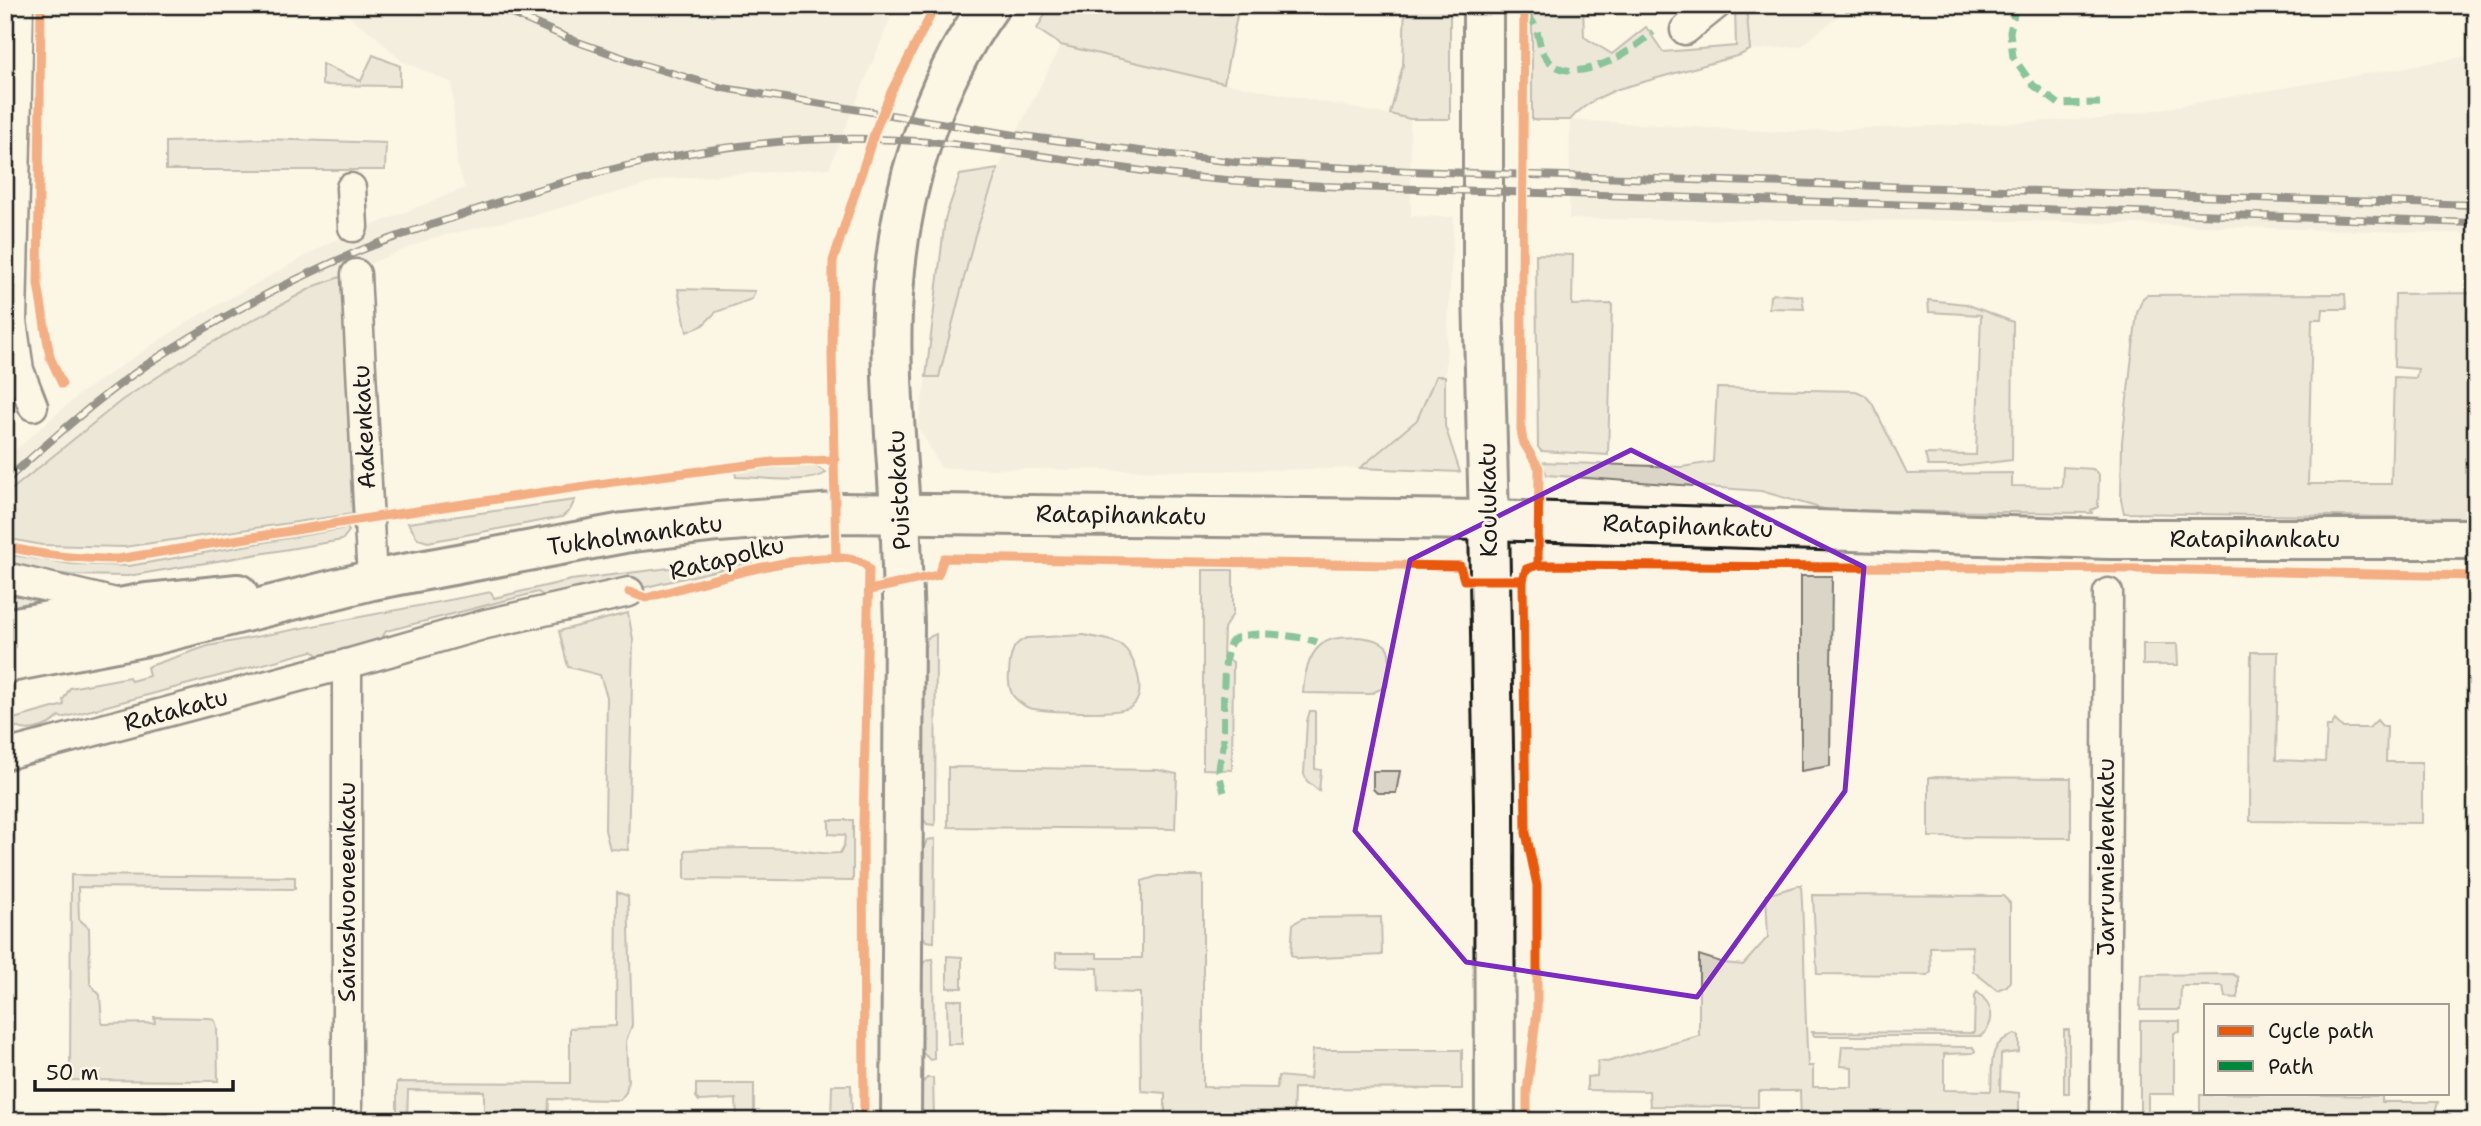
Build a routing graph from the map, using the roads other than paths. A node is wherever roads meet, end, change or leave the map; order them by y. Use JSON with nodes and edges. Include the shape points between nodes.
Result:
{"nodes":[{"id":1,"x":19,"y":5,"type":"edge"},
{"id":2,"x":989,"y":5,"type":"edge"},
{"id":3,"x":1483,"y":5,"type":"edge"},
{"id":4,"x":1716,"y":5,"type":"edge"},
{"id":5,"x":1685,"y":30,"type":"dead end"},
{"id":6,"x":351,"y":188,"type":"dead end"},
{"id":7,"x":353,"y":227,"type":"dead end"},
{"id":8,"x":356,"y":274,"type":"dead end"},
{"id":9,"x":33,"y":406,"type":"dead end"},
{"id":10,"x":900,"y":512,"type":"junction"},
{"id":11,"x":1489,"y":520,"type":"junction"},
{"id":12,"x":2476,"y":539,"type":"edge"},
{"id":13,"x":5,"y":577,"type":"edge"},
{"id":14,"x":372,"y":580,"type":"junction"},
{"id":15,"x":629,"y":592,"type":"dead end"},
{"id":16,"x":2108,"y":593,"type":"dead end"},
{"id":17,"x":130,"y":606,"type":"junction"},
{"id":18,"x":5,"y":629,"type":"edge"},
{"id":19,"x":5,"y":663,"type":"edge"},
{"id":20,"x":347,"y":664,"type":"junction"},
{"id":21,"x":5,"y":755,"type":"edge"},
{"id":22,"x":347,"y":1121,"type":"edge"},
{"id":23,"x":901,"y":1121,"type":"edge"},
{"id":24,"x":1495,"y":1121,"type":"edge"},
{"id":25,"x":2105,"y":1121,"type":"edge"}],
"edges":[{"from":1,"to":9,"type":"street","via":[[12,321],[19,370]]},
{"from":2,"to":10,"type":"main road","name":"Puistokatu","via":[[952,66],[926,130],[898,246],[892,350]]},
{"from":3,"to":11,"type":"main road","name":"Koulukatu"},
{"from":4,"to":5,"type":"street"},
{"from":6,"to":7,"type":"street"},
{"from":8,"to":14,"type":"street","name":"Aakenkatu"},
{"from":10,"to":11,"type":"main road","name":"Ratapihankatu"},
{"from":10,"to":14,"type":"main road","name":"Tukholmankatu","via":[[828,513],[656,528]]},
{"from":10,"to":23,"type":"main road","name":"Puistokatu","via":[[904,624]]},
{"from":11,"to":12,"type":"main road","name":"Ratapihankatu","via":[[2109,539]]},
{"from":11,"to":24,"type":"main road","name":"Koulukatu"},
{"from":13,"to":17,"type":"street"},
{"from":14,"to":17,"type":"main road","name":"Tukholmankatu"},
{"from":14,"to":19,"type":"main road","name":"Tukholmankatu","via":[[153,635]]},
{"from":15,"to":20,"type":"street","via":[[486,624]]},
{"from":16,"to":25,"type":"street","name":"Jarrumiehenkatu"},
{"from":17,"to":18,"type":"main road","name":"Tukholmankatu"},
{"from":20,"to":21,"type":"street","name":"Ratakatu"},
{"from":20,"to":22,"type":"street","name":"Sairashuoneenkatu"}]}
